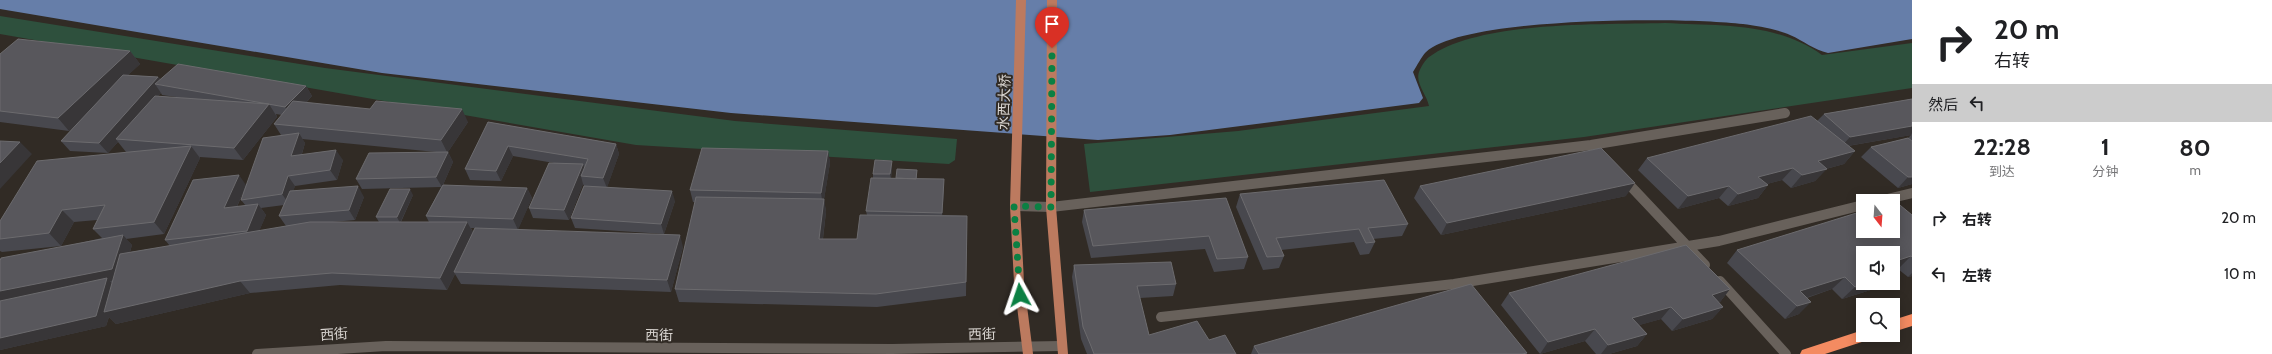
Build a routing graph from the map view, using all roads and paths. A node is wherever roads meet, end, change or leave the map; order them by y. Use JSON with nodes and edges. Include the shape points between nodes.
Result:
{"nodes":[{"id":1,"x":1021,"y":0,"type":"edge"},
{"id":2,"x":1052,"y":0,"type":"edge"},
{"id":3,"x":1785,"y":113,"type":"dead end"},
{"id":4,"x":1591,"y":145,"type":"junction"},
{"id":5,"x":1601,"y":156,"type":"edge"},
{"id":6,"x":1618,"y":173,"type":"edge"},
{"id":7,"x":1912,"y":193,"type":"edge"},
{"id":8,"x":1900,"y":196,"type":"edge"},
{"id":9,"x":1014,"y":206,"type":"junction"},
{"id":10,"x":1051,"y":207,"type":"junction"},
{"id":11,"x":1856,"y":207,"type":"edge"},
{"id":12,"x":1688,"y":246,"type":"junction"},
{"id":13,"x":1161,"y":317,"type":"dead end"},
{"id":14,"x":1912,"y":320,"type":"edge"},
{"id":15,"x":1900,"y":324,"type":"edge"},
{"id":16,"x":1856,"y":338,"type":"edge"},
{"id":17,"x":1062,"y":350,"type":"edge"},
{"id":18,"x":1027,"y":351,"type":"edge"},
{"id":19,"x":257,"y":354,"type":"edge"},
{"id":20,"x":1786,"y":354,"type":"edge"},
{"id":21,"x":1807,"y":354,"type":"edge"}],
"edges":[{"from":1,"to":9,"type":"main road","name":"水西大桥"},
{"from":2,"to":10,"type":"main road"},
{"from":3,"to":4,"type":"street"},
{"from":4,"to":5,"type":"street"},
{"from":4,"to":10,"type":"street"},
{"from":6,"to":12,"type":"street"},
{"from":7,"to":8,"type":"street"},
{"from":9,"to":10,"type":"street"},
{"from":9,"to":18,"type":"main road","name":"水西大桥"},
{"from":10,"to":17,"type":"main road"},
{"from":11,"to":12,"type":"street","via":[[1719,241]]},
{"from":12,"to":13,"type":"street","via":[[1454,284]]},
{"from":12,"to":20,"type":"street"},
{"from":14,"to":15,"type":"highway"},
{"from":16,"to":21,"type":"highway"},
{"from":17,"to":18,"type":"street","name":"西街"},
{"from":18,"to":19,"type":"street","name":"西街","via":[[832,353],[384,346]]}]}
